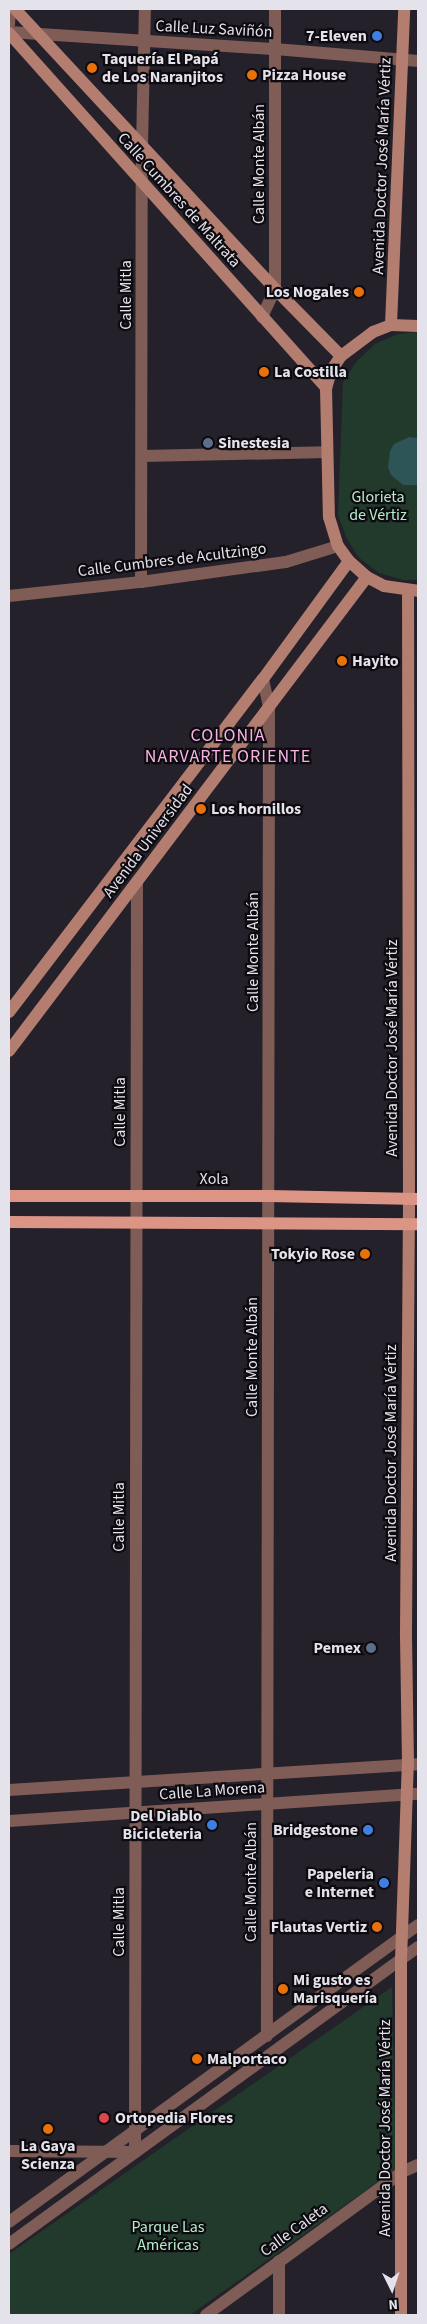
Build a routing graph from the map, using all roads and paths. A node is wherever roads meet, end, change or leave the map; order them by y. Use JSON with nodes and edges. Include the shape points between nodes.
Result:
{"nodes":[{"id":1,"x":10,"y":9,"type":"edge"},
{"id":2,"x":15,"y":9,"type":"edge"},
{"id":3,"x":145,"y":9,"type":"edge"},
{"id":4,"x":275,"y":9,"type":"edge"},
{"id":5,"x":404,"y":9,"type":"edge"},
{"id":6,"x":9,"y":24,"type":"edge"},
{"id":7,"x":9,"y":32,"type":"edge"},
{"id":8,"x":36,"y":33,"type":"junction"},
{"id":9,"x":145,"y":42,"type":"junction"},
{"id":10,"x":275,"y":49,"type":"junction"},
{"id":11,"x":402,"y":60,"type":"junction"},
{"id":12,"x":418,"y":61,"type":"edge"},
{"id":13,"x":142,"y":147,"type":"junction"},
{"id":14,"x":142,"y":182,"type":"junction"},
{"id":15,"x":275,"y":289,"type":"junction"},
{"id":16,"x":262,"y":317,"type":"junction"},
{"id":17,"x":391,"y":325,"type":"junction"},
{"id":18,"x":418,"y":326,"type":"edge"},
{"id":19,"x":341,"y":356,"type":"junction"},
{"id":20,"x":326,"y":388,"type":"junction"},
{"id":21,"x":327,"y":452,"type":"junction"},
{"id":22,"x":142,"y":456,"type":"junction"},
{"id":23,"x":338,"y":546,"type":"junction"},
{"id":24,"x":349,"y":561,"type":"junction"},
{"id":25,"x":367,"y":577,"type":"junction"},
{"id":26,"x":142,"y":582,"type":"junction"},
{"id":27,"x":413,"y":591,"type":"edge"},
{"id":28,"x":9,"y":596,"type":"edge"},
{"id":29,"x":263,"y":679,"type":"junction"},
{"id":30,"x":269,"y":707,"type":"junction"},
{"id":31,"x":172,"y":798,"type":"junction"},
{"id":32,"x":190,"y":814,"type":"junction"},
{"id":33,"x":137,"y":883,"type":"junction"},
{"id":34,"x":9,"y":1012,"type":"edge"},
{"id":35,"x":9,"y":1051,"type":"edge"},
{"id":36,"x":136,"y":1195,"type":"junction"},
{"id":37,"x":9,"y":1196,"type":"edge"},
{"id":38,"x":269,"y":1196,"type":"junction"},
{"id":39,"x":413,"y":1198,"type":"edge"},
{"id":40,"x":9,"y":1222,"type":"edge"},
{"id":41,"x":136,"y":1222,"type":"junction"},
{"id":42,"x":269,"y":1223,"type":"junction"},
{"id":43,"x":413,"y":1224,"type":"edge"},
{"id":44,"x":413,"y":1764,"type":"edge"},
{"id":45,"x":267,"y":1774,"type":"junction"},
{"id":46,"x":135,"y":1782,"type":"junction"},
{"id":47,"x":9,"y":1790,"type":"edge"},
{"id":48,"x":412,"y":1794,"type":"edge"},
{"id":49,"x":267,"y":1804,"type":"junction"},
{"id":50,"x":135,"y":1813,"type":"junction"},
{"id":51,"x":9,"y":1822,"type":"edge"},
{"id":52,"x":418,"y":1925,"type":"edge"},
{"id":53,"x":402,"y":1938,"type":"junction"},
{"id":54,"x":418,"y":1947,"type":"edge"},
{"id":55,"x":401,"y":1960,"type":"junction"},
{"id":56,"x":267,"y":2036,"type":"junction"},
{"id":57,"x":135,"y":2132,"type":"junction"},
{"id":58,"x":9,"y":2151,"type":"edge"},
{"id":59,"x":106,"y":2152,"type":"junction"},
{"id":60,"x":135,"y":2152,"type":"junction"},
{"id":61,"x":418,"y":2165,"type":"edge"},
{"id":62,"x":402,"y":2172,"type":"junction"},
{"id":63,"x":9,"y":2222,"type":"edge"},
{"id":64,"x":9,"y":2244,"type":"edge"},
{"id":65,"x":279,"y":2262,"type":"junction"},
{"id":66,"x":206,"y":2315,"type":"edge"},
{"id":67,"x":279,"y":2315,"type":"edge"},
{"id":68,"x":401,"y":2315,"type":"edge"}],
"edges":[{"from":1,"to":6,"type":"street"},
{"from":2,"to":8,"type":"main road","name":"Calle Cumbres de Maltrata"},
{"from":3,"to":9,"type":"street","name":"Calle Mitla"},
{"from":4,"to":10,"type":"street","name":"Calle Monte Albán"},
{"from":5,"to":11,"type":"main road","name":"Avenida Doctor José María Vértiz"},
{"from":7,"to":8,"type":"street","name":"Calle Luz Saviñón"},
{"from":7,"to":14,"type":"main road","name":"Calle Cumbres de Maltrata"},
{"from":8,"to":9,"type":"street","name":"Calle Luz Saviñón"},
{"from":8,"to":13,"type":"main road","name":"Calle Cumbres de Maltrata"},
{"from":9,"to":10,"type":"street","name":"Calle Luz Saviñón"},
{"from":9,"to":13,"type":"street","name":"Calle Mitla"},
{"from":10,"to":11,"type":"street","name":"Calle Luz Saviñón"},
{"from":10,"to":15,"type":"street","name":"Calle Monte Albán"},
{"from":11,"to":12,"type":"street","name":"Calle Luz Saviñón"},
{"from":11,"to":17,"type":"main road","name":"Avenida Doctor José María Vértiz"},
{"from":13,"to":14,"type":"street","name":"Calle Mitla"},
{"from":13,"to":15,"type":"main road","name":"Calle Cumbres de Maltrata"},
{"from":14,"to":16,"type":"main road","name":"Calle Cumbres de Maltrata"},
{"from":14,"to":22,"type":"street","name":"Calle Mitla"},
{"from":15,"to":16,"type":"street","name":"Calle Monte Albán"},
{"from":15,"to":19,"type":"main road","name":"Calle Cumbres de Maltrata"},
{"from":16,"to":20,"type":"main road","name":"Calle Cumbres de Maltrata"},
{"from":17,"to":18,"type":"main road"},
{"from":17,"to":19,"type":"main road","via":[[373,332]]},
{"from":19,"to":20,"type":"main road"},
{"from":20,"to":21,"type":"main road"},
{"from":21,"to":22,"type":"street"},
{"from":21,"to":23,"type":"main road","via":[[329,517]]},
{"from":22,"to":26,"type":"street","name":"Calle Mitla"},
{"from":23,"to":24,"type":"main road"},
{"from":23,"to":26,"type":"street","name":"Calle Cumbres de Acultzingo","via":[[286,562]]},
{"from":24,"to":25,"type":"main road"},
{"from":24,"to":29,"type":"main road","name":"Avenida Universidad"},
{"from":25,"to":27,"type":"main road","via":[[384,586]]},
{"from":25,"to":30,"type":"main road","name":"Avenida Universidad"},
{"from":26,"to":28,"type":"street","name":"Calle Cumbres de Acultzingo"},
{"from":27,"to":39,"type":"main road","name":"Avenida Doctor José María Vértiz"},
{"from":29,"to":30,"type":"street","name":"Calle Monte Albán"},
{"from":29,"to":31,"type":"main road","name":"Avenida Universidad"},
{"from":30,"to":32,"type":"main road","name":"Avenida Universidad"},
{"from":30,"to":38,"type":"street","name":"Calle Monte Albán"},
{"from":31,"to":32,"type":"main road"},
{"from":31,"to":34,"type":"main road","name":"Avenida Universidad"},
{"from":32,"to":33,"type":"main road","name":"Avenida Universidad"},
{"from":33,"to":35,"type":"main road","name":"Avenida Universidad"},
{"from":33,"to":36,"type":"street","name":"Calle Mitla"},
{"from":36,"to":37,"type":"main road","name":"Xola"},
{"from":36,"to":38,"type":"main road","name":"Xola"},
{"from":36,"to":41,"type":"street","name":"Calle Mitla"},
{"from":38,"to":39,"type":"main road","name":"Xola"},
{"from":38,"to":42,"type":"street","name":"Calle Monte Albán"},
{"from":39,"to":43,"type":"main road","name":"Avenida Doctor José María Vértiz"},
{"from":40,"to":41,"type":"main road"},
{"from":41,"to":42,"type":"main road"},
{"from":41,"to":46,"type":"street","name":"Calle Mitla"},
{"from":42,"to":43,"type":"main road"},
{"from":42,"to":45,"type":"street","name":"Calle Monte Albán"},
{"from":43,"to":44,"type":"main road","name":"Avenida Doctor José María Vértiz","via":[[406,1632]]},
{"from":44,"to":45,"type":"street","name":"Calle La Morena"},
{"from":44,"to":48,"type":"main road","name":"Avenida Doctor José María Vértiz"},
{"from":45,"to":46,"type":"street","name":"Calle La Morena"},
{"from":45,"to":49,"type":"street","name":"Calle Monte Albán"},
{"from":46,"to":47,"type":"street","name":"Calle La Morena"},
{"from":46,"to":50,"type":"street","name":"Calle Mitla"},
{"from":48,"to":49,"type":"street","name":"Calle La Morena"},
{"from":48,"to":53,"type":"main road","name":"Avenida Doctor José María Vértiz"},
{"from":49,"to":50,"type":"street","name":"Calle La Morena"},
{"from":49,"to":56,"type":"street","name":"Calle Monte Albán"},
{"from":50,"to":51,"type":"street","name":"Calle La Morena"},
{"from":50,"to":57,"type":"street","name":"Calle Mitla"},
{"from":52,"to":53,"type":"street"},
{"from":53,"to":55,"type":"main road","name":"Avenida Doctor José María Vértiz"},
{"from":53,"to":56,"type":"street"},
{"from":54,"to":55,"type":"street"},
{"from":55,"to":60,"type":"street"},
{"from":55,"to":62,"type":"main road","name":"Avenida Doctor José María Vértiz"},
{"from":56,"to":57,"type":"street"},
{"from":57,"to":59,"type":"street"},
{"from":57,"to":60,"type":"street","name":"Calle Mitla"},
{"from":58,"to":59,"type":"street"},
{"from":59,"to":60,"type":"street"},
{"from":59,"to":63,"type":"street"},
{"from":60,"to":64,"type":"street"},
{"from":61,"to":62,"type":"street","name":"Calle Caleta"},
{"from":62,"to":65,"type":"street","name":"Calle Caleta"},
{"from":62,"to":68,"type":"main road","name":"Avenida Doctor José María Vértiz"},
{"from":65,"to":66,"type":"street","name":"Calle Caleta"},
{"from":65,"to":67,"type":"street"}]}
